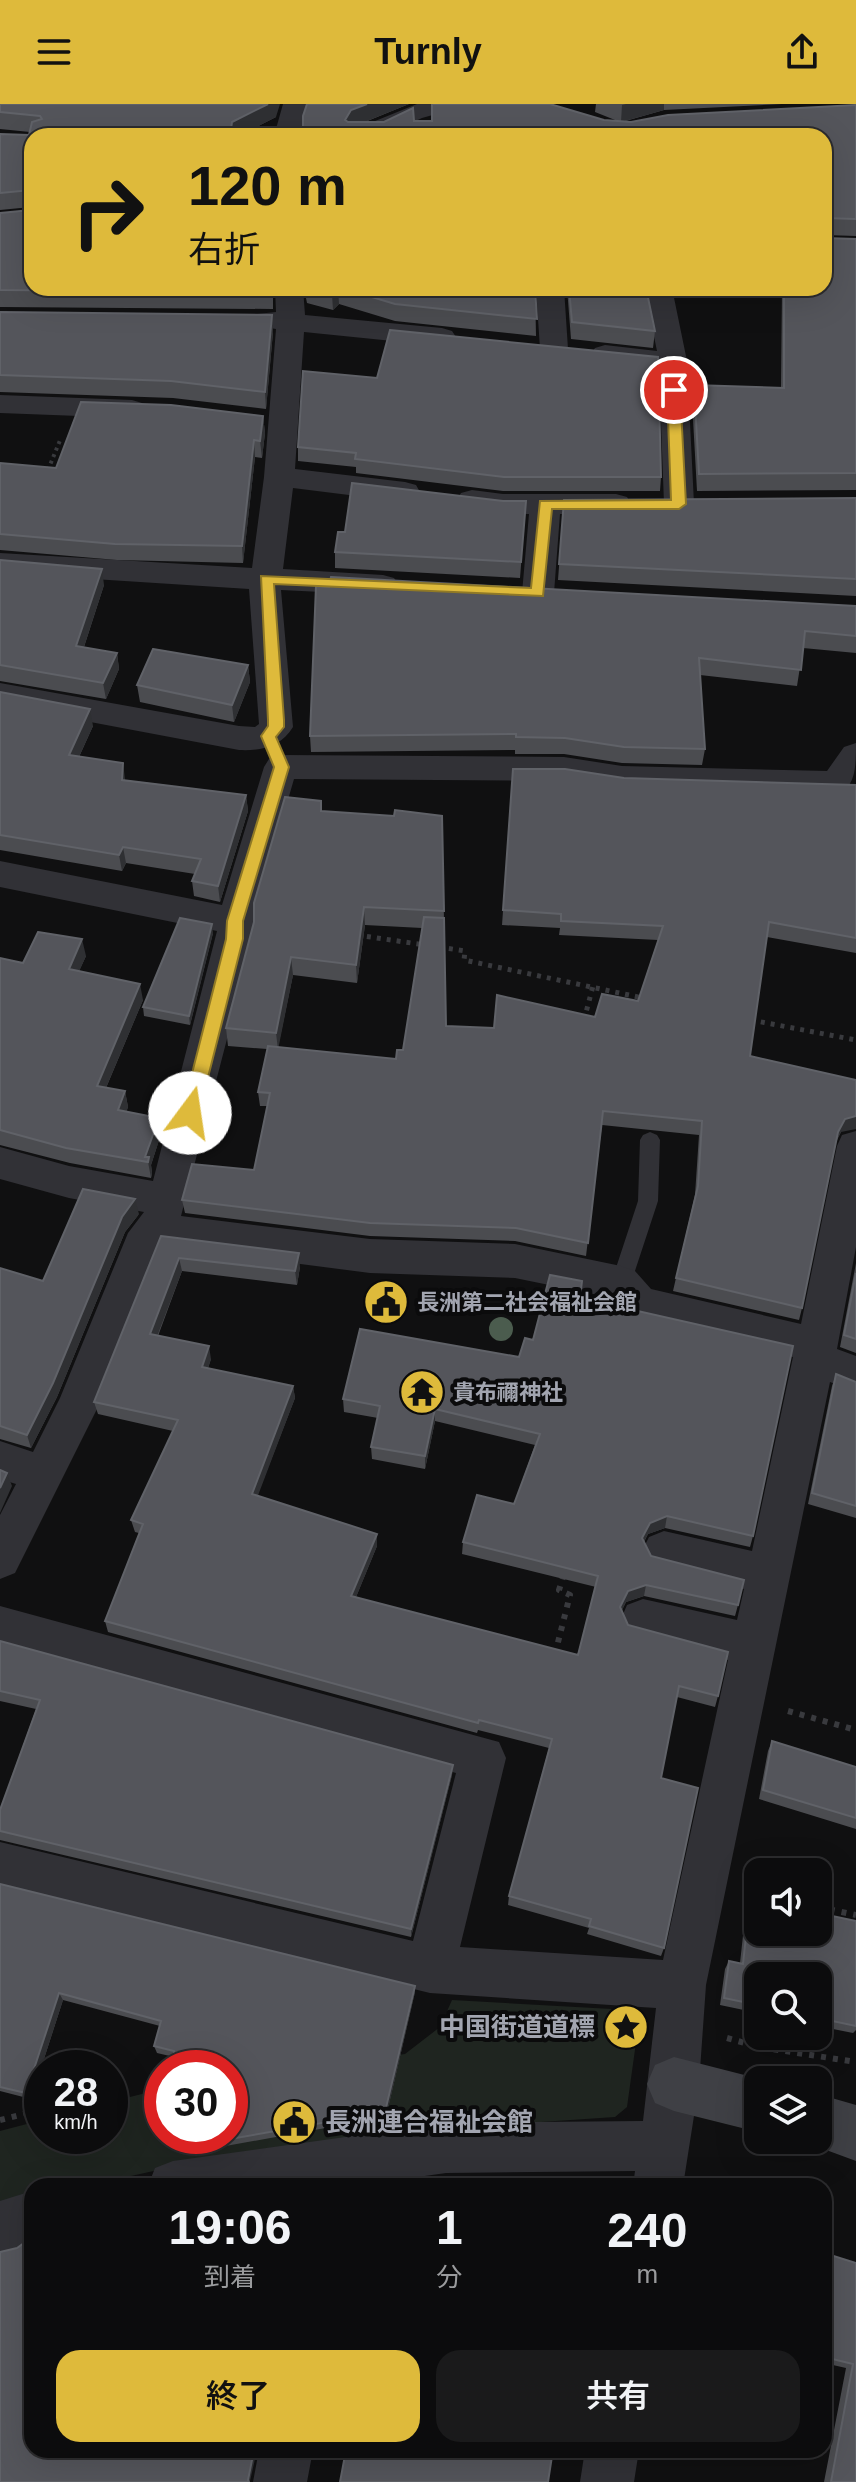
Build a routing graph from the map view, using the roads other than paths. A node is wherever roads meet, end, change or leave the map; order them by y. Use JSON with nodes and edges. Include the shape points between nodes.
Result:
{"nodes":[{"id":1,"x":296,"y":104,"type":"edge"},
{"id":2,"x":431,"y":112,"type":"edge"},
{"id":3,"x":289,"y":128,"type":"edge"},
{"id":4,"x":385,"y":128,"type":"edge"},
{"id":5,"x":289,"y":296,"type":"edge"},
{"id":6,"x":551,"y":296,"type":"edge"},
{"id":7,"x":660,"y":296,"type":"edge"},
{"id":8,"x":239,"y":320,"type":"edge"},
{"id":9,"x":291,"y":322,"type":"junction"},
{"id":10,"x":461,"y":339,"type":"edge"},
{"id":11,"x":523,"y":346,"type":"edge"},
{"id":12,"x":554,"y":349,"type":"junction"},
{"id":13,"x":673,"y":361,"type":"junction"},
{"id":14,"x":0,"y":404,"type":"edge"},
{"id":15,"x":159,"y":410,"type":"edge"},
{"id":16,"x":252,"y":420,"type":"edge"},
{"id":17,"x":283,"y":423,"type":"junction"},
{"id":18,"x":279,"y":477,"type":"junction"},
{"id":19,"x":545,"y":504,"type":"junction"},
{"id":20,"x":0,"y":563,"type":"edge"},
{"id":21,"x":266,"y":579,"type":"junction"},
{"id":22,"x":417,"y":587,"type":"edge"},
{"id":23,"x":570,"y":595,"type":"edge"},
{"id":24,"x":0,"y":694,"type":"edge"},
{"id":25,"x":275,"y":751,"type":"junction"},
{"id":26,"x":856,"y":755,"type":"edge"},
{"id":27,"x":0,"y":874,"type":"edge"},
{"id":28,"x":235,"y":921,"type":"junction"},
{"id":29,"x":650,"y":1140,"type":"dead end"},
{"id":30,"x":856,"y":1146,"type":"edge"},
{"id":31,"x":0,"y":1163,"type":"edge"},
{"id":32,"x":162,"y":1214,"type":"junction"},
{"id":33,"x":621,"y":1283,"type":"junction"},
{"id":34,"x":815,"y":1351,"type":"junction"},
{"id":35,"x":856,"y":1374,"type":"edge"},
{"id":36,"x":0,"y":1460,"type":"edge"},
{"id":37,"x":42,"y":1474,"type":"junction"},
{"id":38,"x":664,"y":1551,"type":"dead end"},
{"id":39,"x":0,"y":1559,"type":"edge"},
{"id":40,"x":768,"y":1574,"type":"junction"},
{"id":41,"x":643,"y":1619,"type":"dead end"},
{"id":42,"x":0,"y":1627,"type":"edge"},
{"id":43,"x":753,"y":1645,"type":"junction"},
{"id":44,"x":0,"y":1865,"type":"edge"},
{"id":45,"x":430,"y":1969,"type":"junction"},
{"id":46,"x":680,"y":2005,"type":"junction"},
{"id":47,"x":674,"y":2084,"type":"junction"},
{"id":48,"x":744,"y":2102,"type":"edge"},
{"id":49,"x":832,"y":2125,"type":"edge"},
{"id":50,"x":856,"y":2133,"type":"edge"},
{"id":51,"x":662,"y":2166,"type":"edge"},
{"id":52,"x":336,"y":2174,"type":"edge"},
{"id":53,"x":282,"y":2178,"type":"edge"},
{"id":54,"x":24,"y":2220,"type":"edge"},
{"id":55,"x":0,"y":2227,"type":"edge"},
{"id":56,"x":284,"y":2458,"type":"edge"},
{"id":57,"x":611,"y":2458,"type":"edge"},
{"id":58,"x":280,"y":2482,"type":"edge"},
{"id":59,"x":607,"y":2482,"type":"edge"}],
"edges":[{"from":1,"to":3,"type":"street"},
{"from":2,"to":4,"type":"street"},
{"from":5,"to":9,"type":"street"},
{"from":6,"to":12,"type":"street"},
{"from":7,"to":13,"type":"street"},
{"from":8,"to":9,"type":"street"},
{"from":9,"to":10,"type":"street"},
{"from":9,"to":17,"type":"street"},
{"from":11,"to":12,"type":"street"},
{"from":12,"to":13,"type":"street"},
{"from":13,"to":19,"type":"street","via":[[693,504]]},
{"from":14,"to":15,"type":"street"},
{"from":16,"to":17,"type":"street"},
{"from":17,"to":18,"type":"street"},
{"from":18,"to":19,"type":"street","via":[[503,504]]},
{"from":18,"to":21,"type":"street"},
{"from":19,"to":23,"type":"street","via":[[523,592]]},
{"from":20,"to":21,"type":"street"},
{"from":21,"to":22,"type":"street"},
{"from":21,"to":25,"type":"street"},
{"from":24,"to":25,"type":"street","via":[[257,739]]},
{"from":25,"to":26,"type":"street","via":[[564,769],[622,778],[836,783]]},
{"from":25,"to":28,"type":"street"},
{"from":27,"to":28,"type":"street"},
{"from":28,"to":32,"type":"street","via":[[235,939]]},
{"from":29,"to":33,"type":"lane","via":[[648,1201]]},
{"from":30,"to":34,"type":"street"},
{"from":31,"to":32,"type":"street"},
{"from":32,"to":33,"type":"street","via":[[370,1256],[515,1261]]},
{"from":32,"to":37,"type":"street","via":[[148,1233],[79,1403]]},
{"from":33,"to":34,"type":"street","via":[[632,1299],[646,1305]]},
{"from":34,"to":35,"type":"street"},
{"from":34,"to":40,"type":"street"},
{"from":36,"to":37,"type":"street"},
{"from":37,"to":39,"type":"street"},
{"from":38,"to":40,"type":"street"},
{"from":40,"to":43,"type":"street"},
{"from":41,"to":43,"type":"street"},
{"from":42,"to":45,"type":"street","via":[[483,1758]]},
{"from":43,"to":46,"type":"street"},
{"from":44,"to":45,"type":"street"},
{"from":45,"to":46,"type":"street"},
{"from":46,"to":47,"type":"street"},
{"from":47,"to":48,"type":"street"},
{"from":47,"to":51,"type":"street"},
{"from":49,"to":50,"type":"street"},
{"from":51,"to":52,"type":"street","via":[[446,2148]]},
{"from":52,"to":53,"type":"street"},
{"from":54,"to":55,"type":"street"},
{"from":56,"to":58,"type":"street"},
{"from":57,"to":59,"type":"street"}]}
